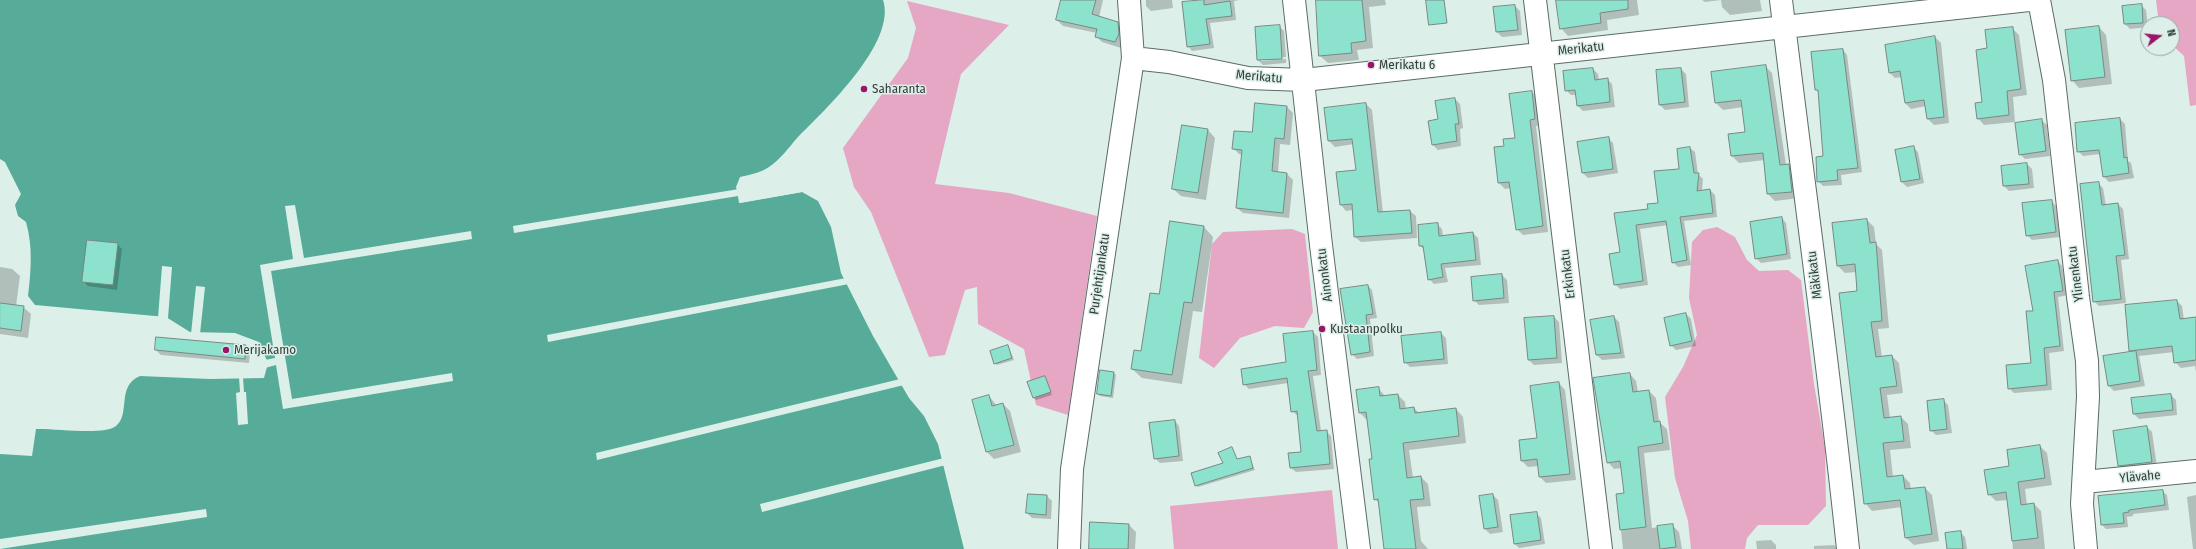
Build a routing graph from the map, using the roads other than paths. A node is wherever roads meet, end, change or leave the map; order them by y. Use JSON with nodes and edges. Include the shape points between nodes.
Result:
{"nodes":[{"id":1,"x":1129,"y":0,"type":"edge"},
{"id":2,"x":1294,"y":0,"type":"edge"},
{"id":3,"x":1536,"y":0,"type":"edge"},
{"id":4,"x":1781,"y":0,"type":"edge"},
{"id":5,"x":2029,"y":0,"type":"edge"},
{"id":6,"x":2039,"y":0,"type":"edge"},
{"id":7,"x":1784,"y":27,"type":"junction"},
{"id":8,"x":1542,"y":52,"type":"junction"},
{"id":9,"x":1133,"y":58,"type":"junction"},
{"id":10,"x":1304,"y":80,"type":"junction"},
{"id":11,"x":2196,"y":472,"type":"edge"},
{"id":12,"x":2084,"y":482,"type":"junction"},
{"id":13,"x":1069,"y":549,"type":"edge"},
{"id":14,"x":1359,"y":549,"type":"edge"},
{"id":15,"x":1601,"y":549,"type":"edge"},
{"id":16,"x":1848,"y":549,"type":"edge"},
{"id":17,"x":2086,"y":549,"type":"edge"}],
"edges":[{"from":1,"to":9,"type":"street","name":"Purjehtijankatu"},
{"from":2,"to":10,"type":"street","name":"Ainonkatu"},
{"from":3,"to":8,"type":"street","name":"Erkinkatu"},
{"from":4,"to":7,"type":"street","name":"Mäkikatu"},
{"from":5,"to":7,"type":"street","name":"Merikatu"},
{"from":6,"to":12,"type":"street","name":"Ylinenkatu","via":[[2054,80],[2087,361]]},
{"from":7,"to":8,"type":"street","name":"Merikatu"},
{"from":7,"to":16,"type":"street","name":"Mäkikatu","via":[[1837,441]]},
{"from":8,"to":10,"type":"street","name":"Merikatu"},
{"from":8,"to":15,"type":"street","name":"Erkinkatu"},
{"from":9,"to":10,"type":"street","name":"Merikatu","via":[[1169,62],[1248,78]]},
{"from":9,"to":13,"type":"street","name":"Purjehtijankatu","via":[[1074,454]]},
{"from":10,"to":14,"type":"street","name":"Ainonkatu","via":[[1322,253]]},
{"from":11,"to":12,"type":"street","name":"Ylävahe"},
{"from":12,"to":17,"type":"street","name":"Ylinenkatu","via":[[2082,504]]}]}
